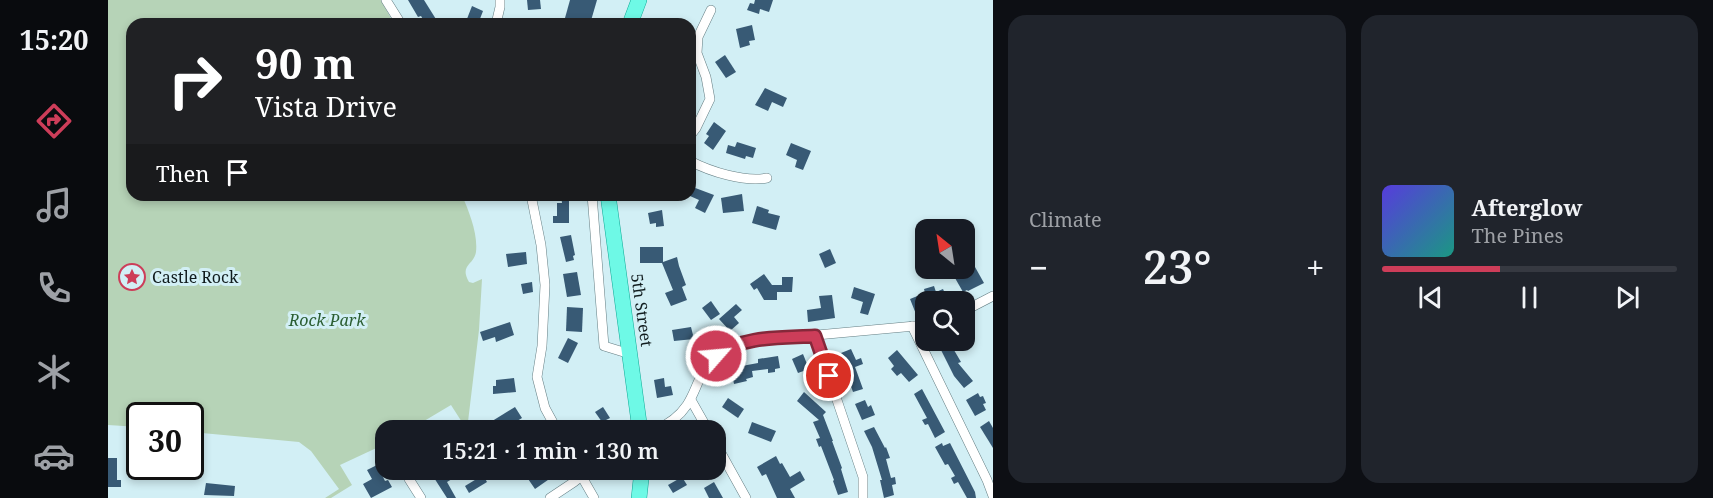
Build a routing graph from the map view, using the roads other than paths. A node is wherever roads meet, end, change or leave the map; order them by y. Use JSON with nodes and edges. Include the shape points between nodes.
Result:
{"nodes":[{"id":1,"x":386,"y":0,"type":"edge"},
{"id":2,"x":500,"y":0,"type":"edge"},
{"id":3,"x":639,"y":0,"type":"edge"},
{"id":4,"x":711,"y":10,"type":"dead end"},
{"id":5,"x":396,"y":18,"type":"edge"},
{"id":6,"x":497,"y":18,"type":"edge"},
{"id":7,"x":632,"y":18,"type":"edge"},
{"id":8,"x":696,"y":128,"type":"edge"},
{"id":9,"x":696,"y":164,"type":"edge"},
{"id":10,"x":767,"y":178,"type":"dead end"},
{"id":11,"x":532,"y":201,"type":"edge"},
{"id":12,"x":592,"y":201,"type":"edge"},
{"id":13,"x":609,"y":201,"type":"edge"},
{"id":14,"x":993,"y":296,"type":"edge"},
{"id":15,"x":975,"y":305,"type":"edge"},
{"id":16,"x":912,"y":326,"type":"junction"},
{"id":17,"x":915,"y":326,"type":"edge"},
{"id":18,"x":815,"y":336,"type":"junction"},
{"id":19,"x":630,"y":354,"type":"junction"},
{"id":20,"x":690,"y":400,"type":"junction"},
{"id":21,"x":552,"y":420,"type":"edge"},
{"id":22,"x":639,"y":420,"type":"edge"},
{"id":23,"x":674,"y":420,"type":"edge"},
{"id":24,"x":702,"y":420,"type":"edge"},
{"id":25,"x":726,"y":462,"type":"edge"},
{"id":26,"x":410,"y":480,"type":"edge"},
{"id":27,"x":573,"y":480,"type":"edge"},
{"id":28,"x":586,"y":480,"type":"edge"},
{"id":29,"x":641,"y":480,"type":"edge"},
{"id":30,"x":993,"y":496,"type":"edge"},
{"id":31,"x":421,"y":498,"type":"edge"},
{"id":32,"x":550,"y":498,"type":"edge"},
{"id":33,"x":594,"y":498,"type":"edge"},
{"id":34,"x":639,"y":498,"type":"edge"},
{"id":35,"x":746,"y":498,"type":"edge"},
{"id":36,"x":863,"y":498,"type":"edge"}],
"edges":[{"from":1,"to":5,"type":"street"},
{"from":2,"to":6,"type":"street"},
{"from":3,"to":7,"type":"main road"},
{"from":4,"to":8,"type":"street","via":[[698,37],[697,52],[710,99]]},
{"from":9,"to":10,"type":"street","via":[[754,181]]},
{"from":11,"to":21,"type":"street","via":[[545,285],[537,377]]},
{"from":12,"to":19,"type":"street","via":[[604,346]]},
{"from":13,"to":19,"type":"main road","name":"5th Street"},
{"from":14,"to":15,"type":"street"},
{"from":16,"to":17,"type":"street"},
{"from":16,"to":18,"type":"street"},
{"from":16,"to":30,"type":"street"},
{"from":18,"to":20,"type":"street","via":[[753,341],[725,350],[708,364]]},
{"from":18,"to":36,"type":"street","via":[[863,477]]},
{"from":19,"to":22,"type":"main road","name":"5th Street"},
{"from":20,"to":23,"type":"street"},
{"from":20,"to":24,"type":"street"},
{"from":25,"to":35,"type":"street"},
{"from":26,"to":31,"type":"street"},
{"from":27,"to":32,"type":"street"},
{"from":28,"to":33,"type":"street"},
{"from":29,"to":34,"type":"main road"}]}
